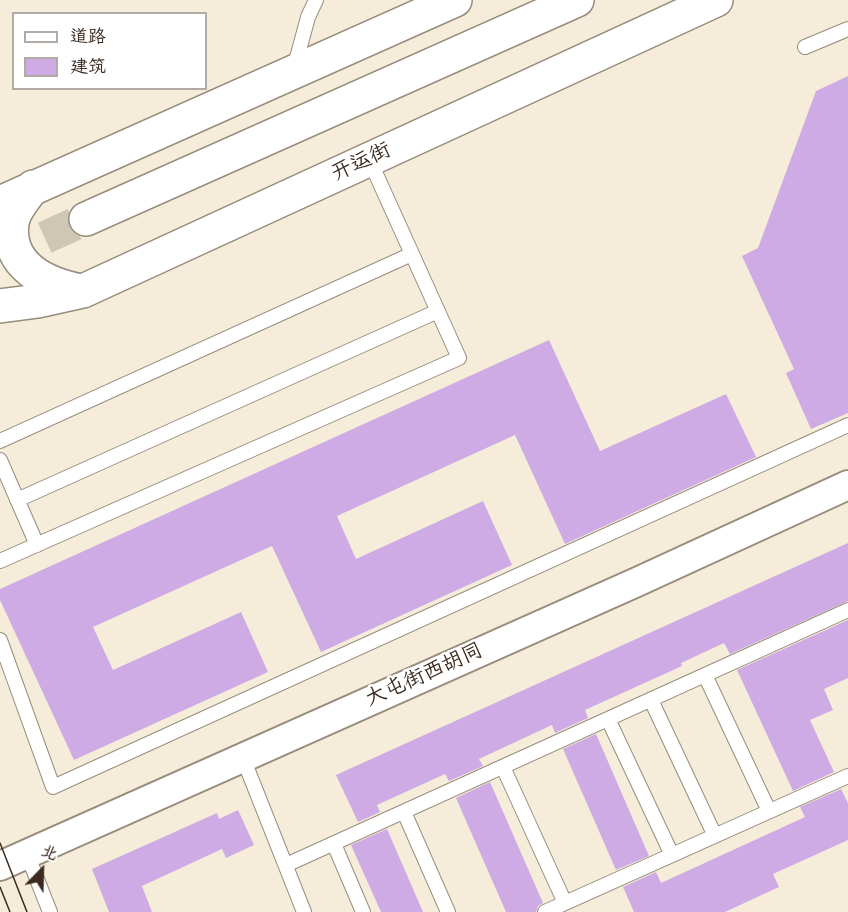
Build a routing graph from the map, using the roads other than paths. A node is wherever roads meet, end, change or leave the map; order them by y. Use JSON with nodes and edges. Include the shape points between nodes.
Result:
{"nodes":[{"id":1,"x":316,"y":0,"type":"edge"},
{"id":2,"x":455,"y":0,"type":"edge"},
{"id":3,"x":577,"y":0,"type":"edge"},
{"id":4,"x":716,"y":0,"type":"edge"},
{"id":5,"x":848,"y":29,"type":"edge"},
{"id":6,"x":805,"y":47,"type":"dead end"},
{"id":7,"x":293,"y":72,"type":"junction"},
{"id":8,"x":370,"y":160,"type":"junction"},
{"id":9,"x":33,"y":187,"type":"junction"},
{"id":10,"x":0,"y":203,"type":"edge"},
{"id":11,"x":86,"y":219,"type":"tunnel mouth"},
{"id":12,"x":412,"y":254,"type":"junction"},
{"id":13,"x":83,"y":291,"type":"junction"},
{"id":14,"x":0,"y":306,"type":"edge"},
{"id":15,"x":438,"y":311,"type":"junction"},
{"id":16,"x":848,"y":425,"type":"edge"},
{"id":17,"x":0,"y":441,"type":"edge"},
{"id":18,"x":0,"y":460,"type":"edge"},
{"id":19,"x":848,"y":484,"type":"edge"},
{"id":20,"x":17,"y":500,"type":"junction"},
{"id":21,"x":37,"y":545,"type":"junction"},
{"id":22,"x":0,"y":561,"type":"edge"},
{"id":23,"x":848,"y":610,"type":"edge"},
{"id":24,"x":0,"y":640,"type":"edge"},
{"id":25,"x":705,"y":675,"type":"junction"},
{"id":26,"x":651,"y":699,"type":"junction"},
{"id":27,"x":608,"y":719,"type":"junction"},
{"id":28,"x":243,"y":758,"type":"junction"},
{"id":29,"x":503,"y":767,"type":"junction"},
{"id":30,"x":848,"y":776,"type":"edge"},
{"id":31,"x":769,"y":811,"type":"junction"},
{"id":32,"x":404,"y":812,"type":"junction"},
{"id":33,"x":715,"y":836,"type":"junction"},
{"id":34,"x":334,"y":844,"type":"junction"},
{"id":35,"x":27,"y":854,"type":"junction"},
{"id":36,"x":672,"y":855,"type":"junction"},
{"id":37,"x":286,"y":865,"type":"junction"},
{"id":38,"x":0,"y":866,"type":"edge"},
{"id":39,"x":565,"y":903,"type":"junction"},
{"id":40,"x":50,"y":912,"type":"edge"},
{"id":41,"x":304,"y":912,"type":"edge"},
{"id":42,"x":363,"y":912,"type":"edge"},
{"id":43,"x":448,"y":912,"type":"edge"},
{"id":44,"x":545,"y":912,"type":"edge"}],
"edges":[{"from":1,"to":7,"type":"lane"},
{"from":2,"to":7,"type":"main road"},
{"from":3,"to":11,"type":"main road"},
{"from":4,"to":8,"type":"main road","name":"开运街"},
{"from":5,"to":6,"type":"lane"},
{"from":7,"to":9,"type":"main road"},
{"from":8,"to":12,"type":"lane"},
{"from":8,"to":13,"type":"main road","name":"开运街"},
{"from":9,"to":10,"type":"main road"},
{"from":9,"to":13,"type":"main road","via":[[12,223],[14,246],[25,266],[40,278]]},
{"from":12,"to":15,"type":"lane"},
{"from":12,"to":17,"type":"lane"},
{"from":13,"to":14,"type":"main road","name":"开运街"},
{"from":15,"to":20,"type":"lane"},
{"from":15,"to":21,"type":"lane","via":[[459,358]]},
{"from":16,"to":24,"type":"lane","via":[[53,788]]},
{"from":18,"to":20,"type":"lane"},
{"from":19,"to":28,"type":"street","name":"大屯街西胡同"},
{"from":20,"to":21,"type":"lane"},
{"from":21,"to":22,"type":"lane"},
{"from":23,"to":25,"type":"lane"},
{"from":25,"to":26,"type":"lane"},
{"from":25,"to":31,"type":"lane"},
{"from":26,"to":27,"type":"lane"},
{"from":26,"to":33,"type":"lane"},
{"from":27,"to":29,"type":"lane"},
{"from":27,"to":36,"type":"lane"},
{"from":28,"to":35,"type":"street","name":"大屯街西胡同"},
{"from":28,"to":37,"type":"lane"},
{"from":29,"to":32,"type":"lane"},
{"from":29,"to":39,"type":"lane"},
{"from":30,"to":31,"type":"lane"},
{"from":31,"to":33,"type":"lane"},
{"from":32,"to":34,"type":"lane"},
{"from":32,"to":43,"type":"lane"},
{"from":33,"to":36,"type":"lane"},
{"from":34,"to":37,"type":"lane"},
{"from":34,"to":42,"type":"lane"},
{"from":35,"to":38,"type":"street","name":"大屯街西胡同"},
{"from":35,"to":40,"type":"lane"},
{"from":36,"to":39,"type":"lane"},
{"from":37,"to":41,"type":"lane"},
{"from":39,"to":44,"type":"lane"}]}
